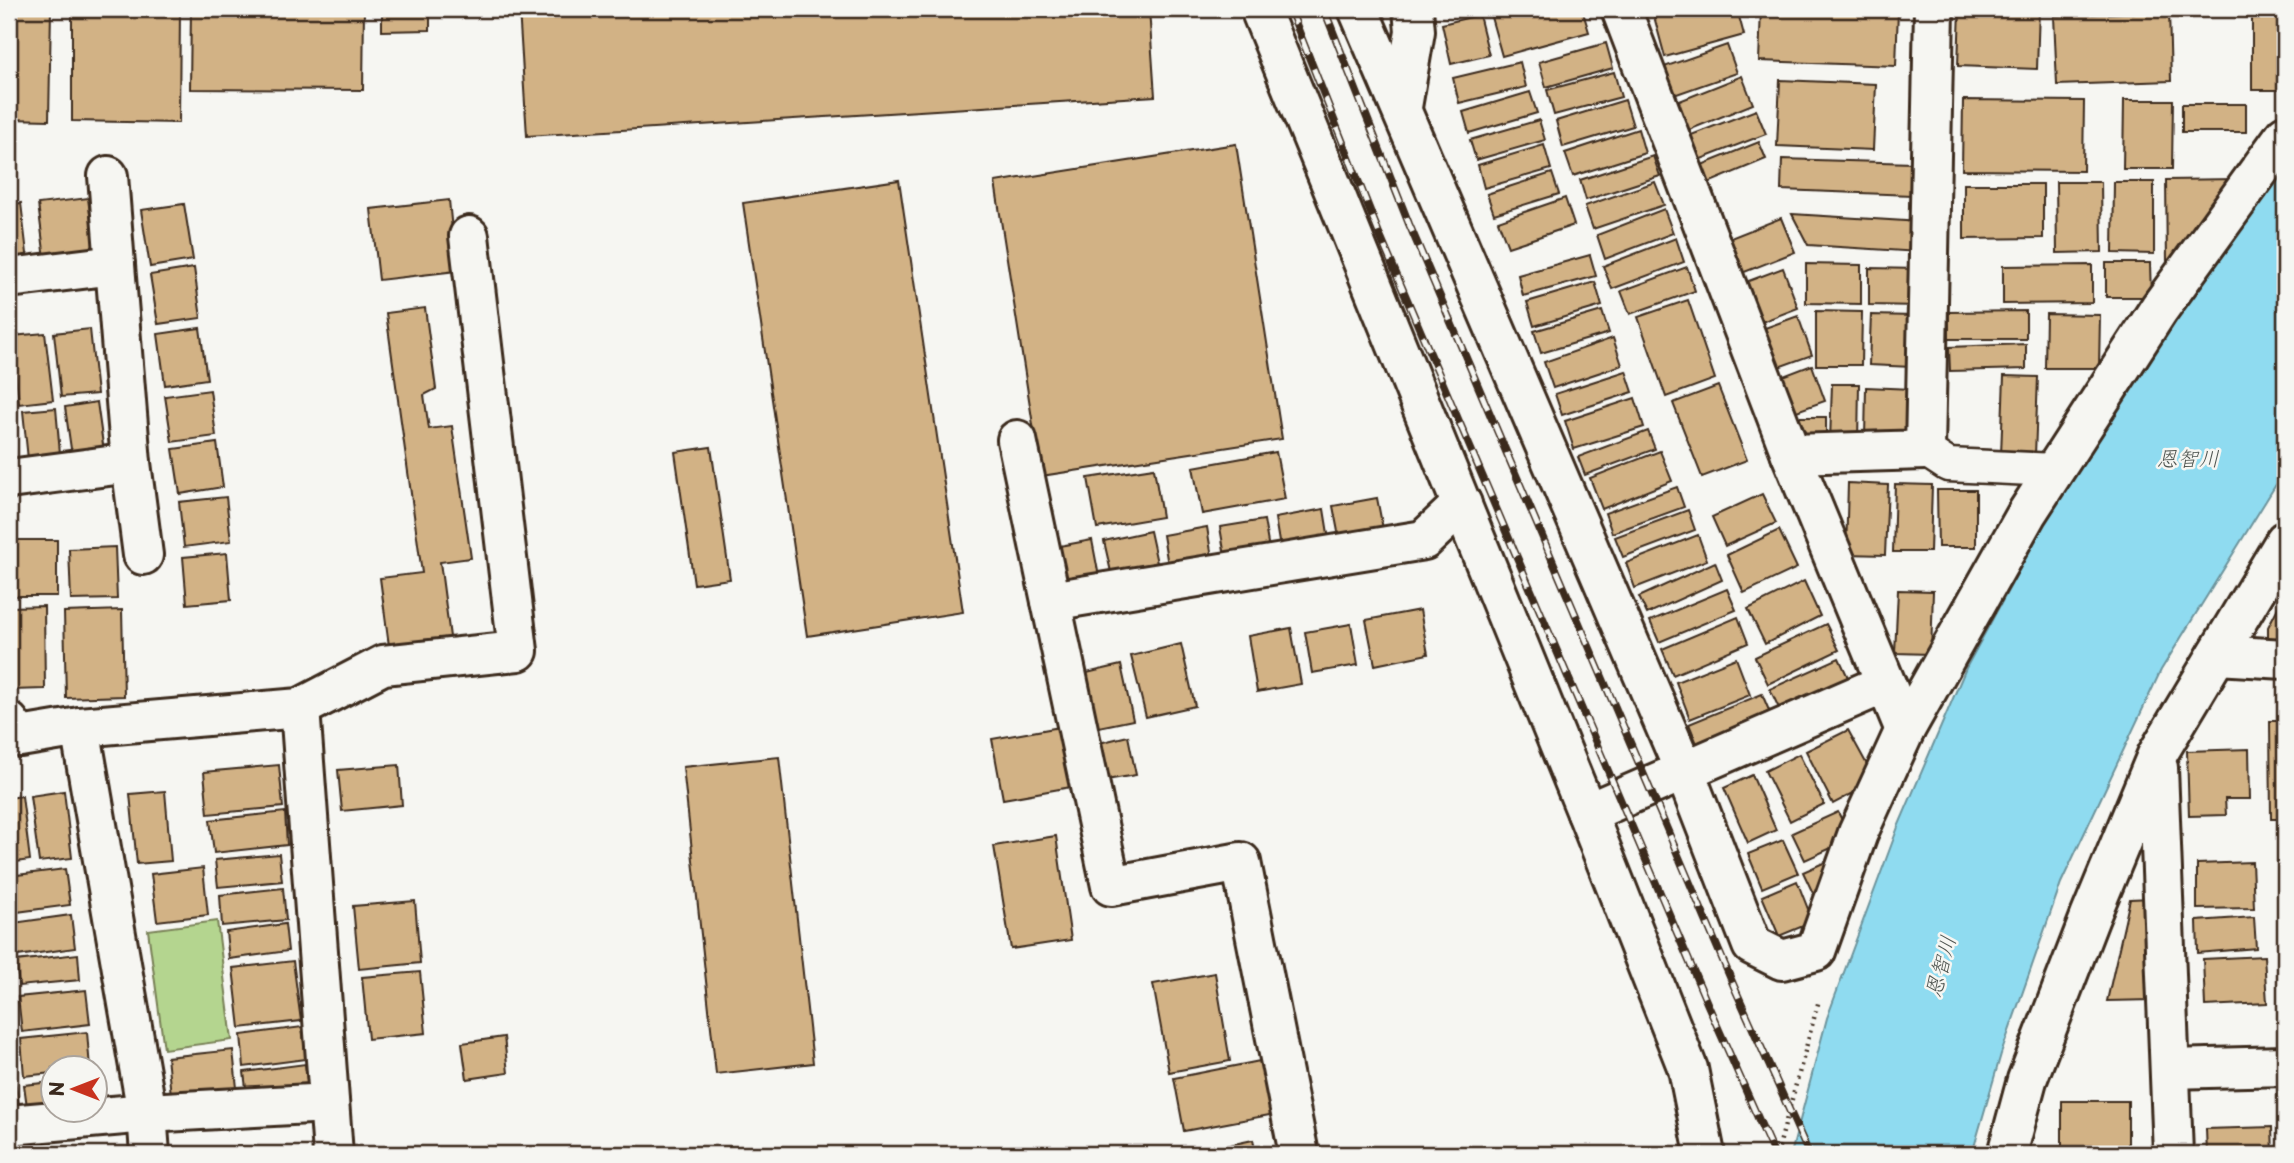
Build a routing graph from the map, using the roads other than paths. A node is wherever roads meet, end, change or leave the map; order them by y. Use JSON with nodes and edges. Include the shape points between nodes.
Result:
{"nodes":[{"id":1,"x":1359,"y":9,"type":"edge"},
{"id":2,"x":1413,"y":9,"type":"edge"},
{"id":3,"x":1621,"y":9,"type":"edge"},
{"id":4,"x":1934,"y":9,"type":"edge"},
{"id":5,"x":1262,"y":14,"type":"dead end"},
{"id":6,"x":1402,"y":107,"type":"junction"},
{"id":7,"x":2285,"y":135,"type":"edge"},
{"id":8,"x":108,"y":176,"type":"dead end"},
{"id":9,"x":469,"y":236,"type":"dead end"},
{"id":10,"x":116,"y":265,"type":"junction"},
{"id":11,"x":9,"y":278,"type":"edge"},
{"id":12,"x":1017,"y":440,"type":"dead end"},
{"id":13,"x":1925,"y":450,"type":"junction"},
{"id":14,"x":1791,"y":454,"type":"junction"},
{"id":15,"x":131,"y":463,"type":"junction"},
{"id":16,"x":2055,"y":470,"type":"junction"},
{"id":17,"x":9,"y":479,"type":"edge"},
{"id":18,"x":1462,"y":504,"type":"junction"},
{"id":19,"x":2285,"y":541,"type":"edge"},
{"id":20,"x":143,"y":555,"type":"dead end"},
{"id":21,"x":1051,"y":601,"type":"junction"},
{"id":22,"x":2217,"y":655,"type":"junction"},
{"id":23,"x":2285,"y":659,"type":"edge"},
{"id":24,"x":1884,"y":684,"type":"junction"},
{"id":25,"x":300,"y":708,"type":"junction"},
{"id":26,"x":80,"y":727,"type":"junction"},
{"id":27,"x":1905,"y":730,"type":"junction"},
{"id":28,"x":12,"y":732,"type":"edge"},
{"id":29,"x":2157,"y":755,"type":"junction"},
{"id":30,"x":1684,"y":770,"type":"junction"},
{"id":31,"x":1587,"y":813,"type":"junction"},
{"id":32,"x":2285,"y":1066,"type":"edge"},
{"id":33,"x":2170,"y":1069,"type":"junction"},
{"id":34,"x":330,"y":1103,"type":"junction"},
{"id":35,"x":147,"y":1113,"type":"junction"},
{"id":36,"x":9,"y":1125,"type":"edge"},
{"id":37,"x":150,"y":1154,"type":"edge"},
{"id":38,"x":332,"y":1154,"type":"edge"},
{"id":39,"x":1299,"y":1154,"type":"edge"},
{"id":40,"x":1705,"y":1154,"type":"edge"},
{"id":41,"x":2007,"y":1154,"type":"edge"},
{"id":42,"x":2173,"y":1154,"type":"edge"}],
"edges":[{"from":1,"to":6,"type":"street"},
{"from":2,"to":6,"type":"street","via":[[1415,31]]},
{"from":3,"to":14,"type":"street"},
{"from":4,"to":13,"type":"street"},
{"from":5,"to":18,"type":"street"},
{"from":6,"to":30,"type":"street"},
{"from":7,"to":16,"type":"street","via":[[2159,309]]},
{"from":8,"to":10,"type":"street"},
{"from":9,"to":25,"type":"street","via":[[518,651],[383,665]]},
{"from":10,"to":11,"type":"street"},
{"from":10,"to":15,"type":"street"},
{"from":12,"to":21,"type":"street"},
{"from":13,"to":14,"type":"street"},
{"from":13,"to":16,"type":"lane","via":[[1948,465]]},
{"from":14,"to":24,"type":"street"},
{"from":15,"to":17,"type":"street"},
{"from":15,"to":20,"type":"street"},
{"from":16,"to":27,"type":"street"},
{"from":18,"to":21,"type":"street","via":[[1424,540]]},
{"from":18,"to":31,"type":"street"},
{"from":19,"to":22,"type":"street"},
{"from":21,"to":39,"type":"street","via":[[1111,886],[1241,862]]},
{"from":22,"to":23,"type":"street"},
{"from":22,"to":29,"type":"street"},
{"from":24,"to":27,"type":"street"},
{"from":24,"to":30,"type":"street"},
{"from":25,"to":26,"type":"street"},
{"from":25,"to":34,"type":"street"},
{"from":26,"to":28,"type":"street"},
{"from":26,"to":35,"type":"street"},
{"from":27,"to":30,"type":"street","via":[[1858,833],[1816,951],[1782,960],[1752,945]]},
{"from":29,"to":33,"type":"street"},
{"from":29,"to":41,"type":"street","via":[[2032,1067]]},
{"from":30,"to":31,"type":"street"},
{"from":31,"to":40,"type":"street","via":[[1688,1069]]},
{"from":32,"to":33,"type":"street"},
{"from":33,"to":42,"type":"street"},
{"from":34,"to":35,"type":"street"},
{"from":34,"to":38,"type":"street"},
{"from":35,"to":36,"type":"street"},
{"from":35,"to":37,"type":"street"}]}
